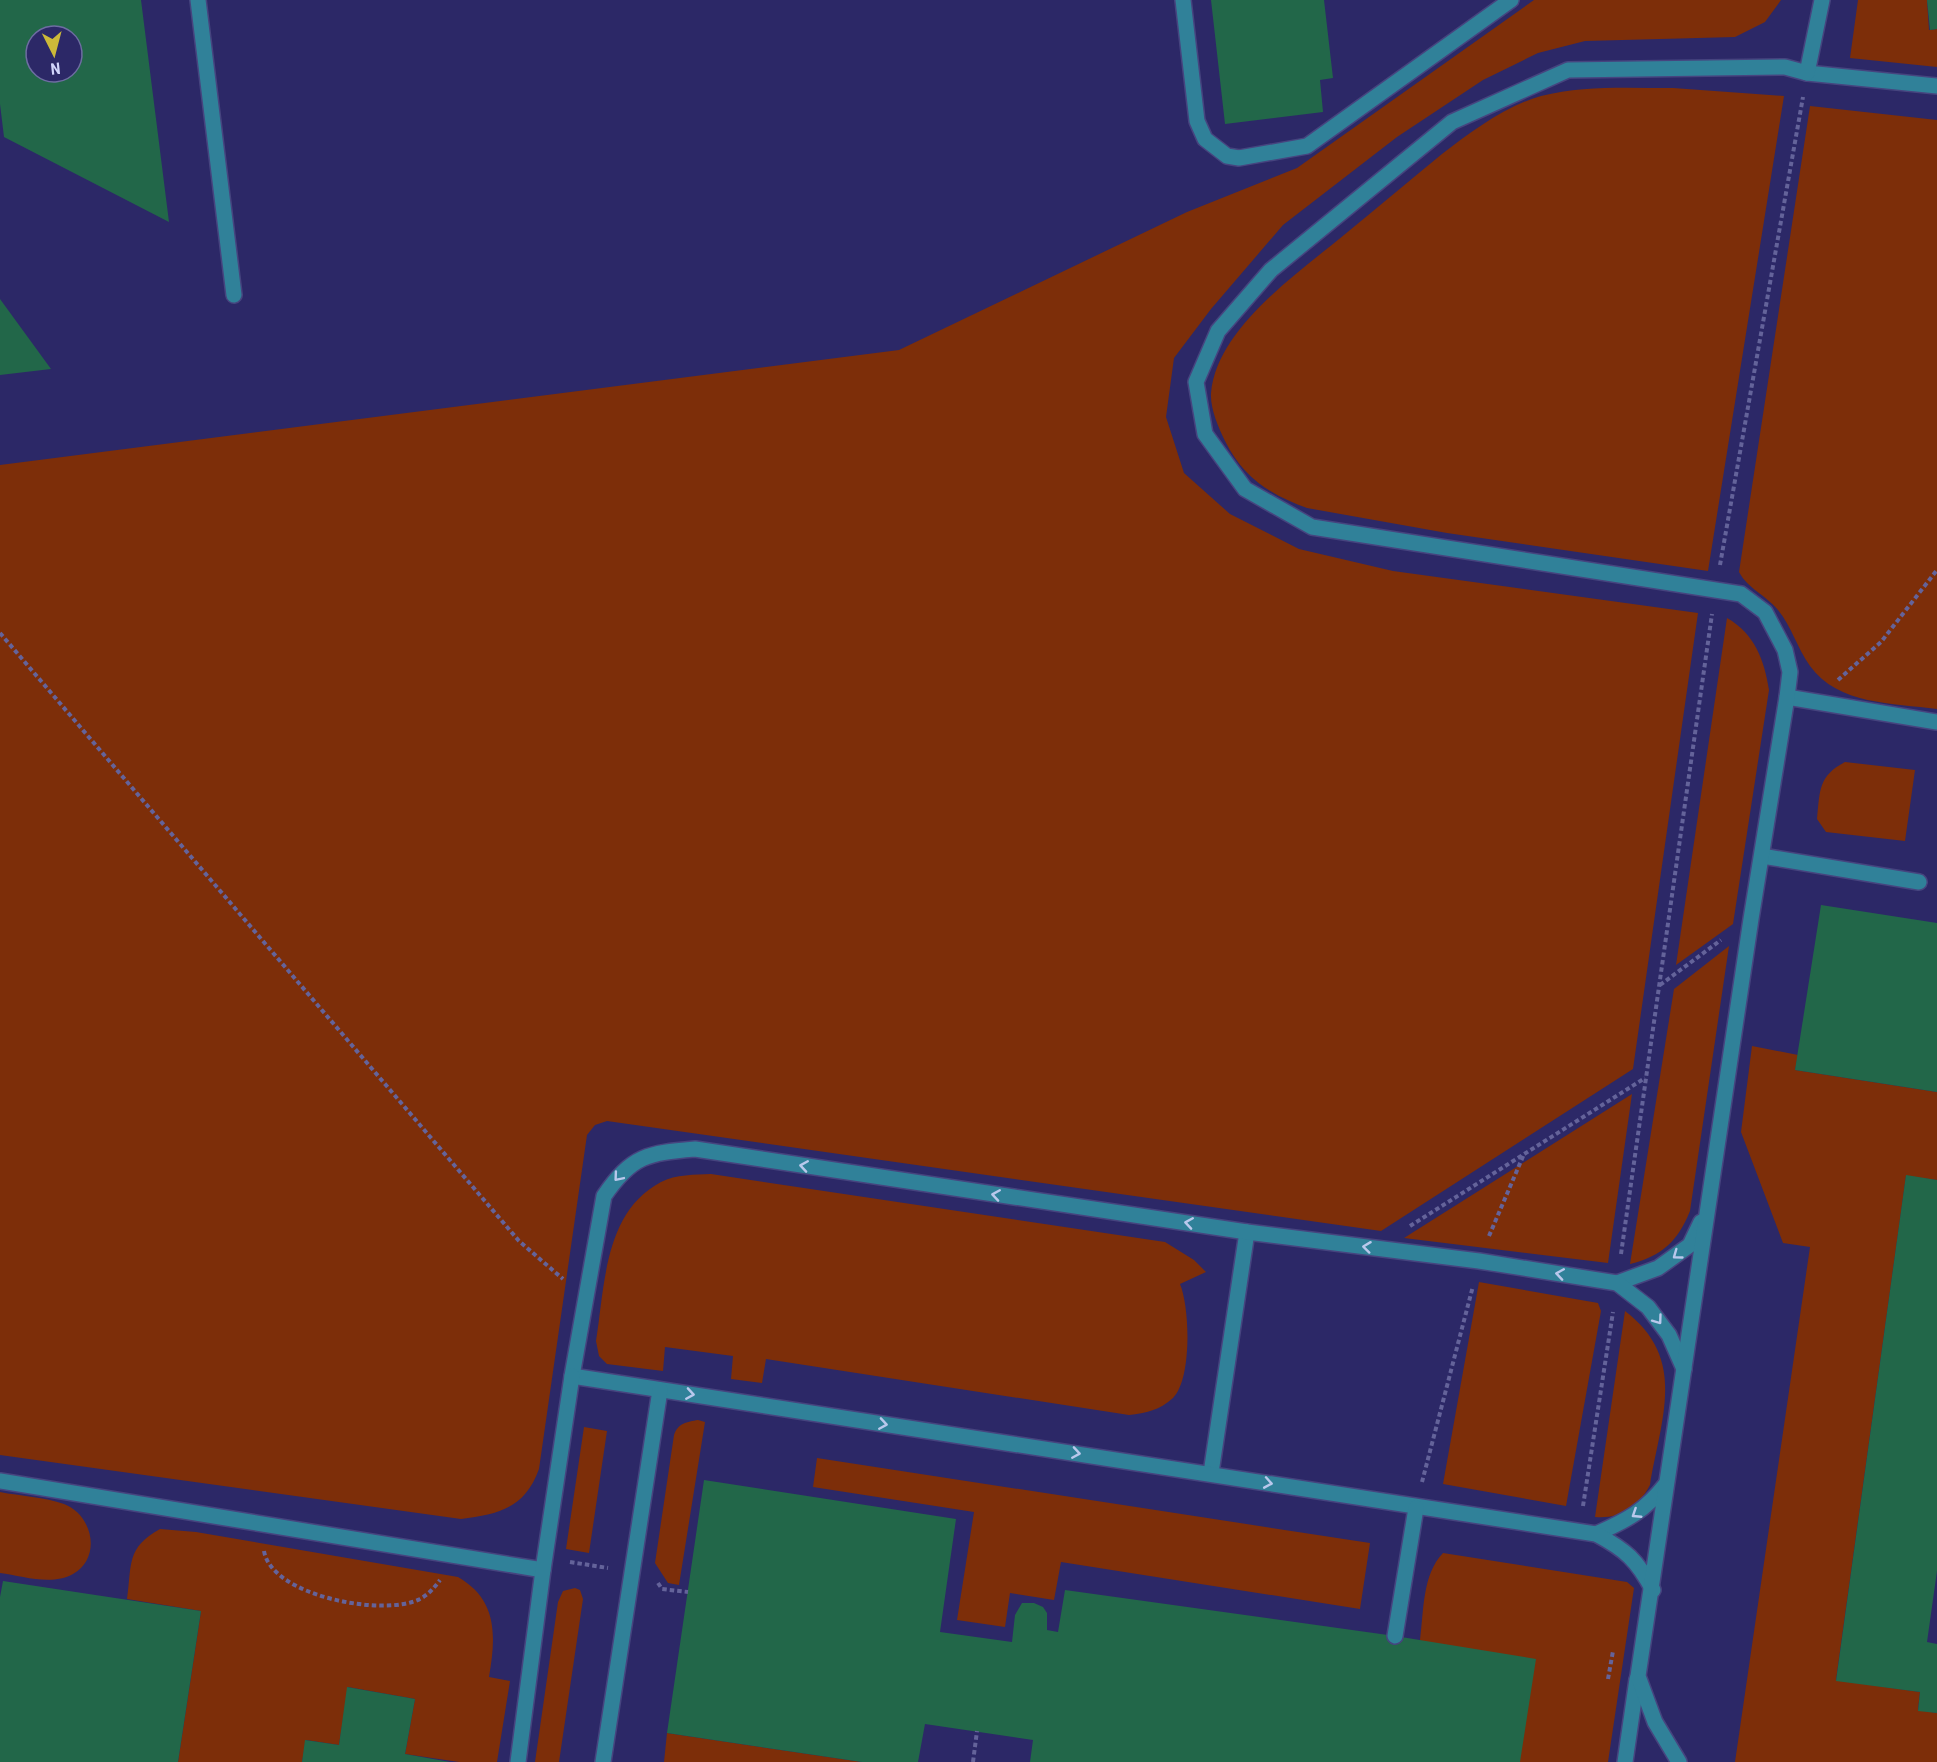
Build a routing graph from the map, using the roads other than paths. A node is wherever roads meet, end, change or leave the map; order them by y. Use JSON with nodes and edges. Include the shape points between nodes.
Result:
{"nodes":[{"id":1,"x":198,"y":0,"type":"edge"},
{"id":2,"x":1183,"y":0,"type":"edge"},
{"id":3,"x":1511,"y":0,"type":"edge"},
{"id":4,"x":1822,"y":0,"type":"edge"},
{"id":5,"x":1807,"y":73,"type":"junction"},
{"id":6,"x":1937,"y":86,"type":"edge"},
{"id":7,"x":234,"y":295,"type":"dead end"},
{"id":8,"x":1787,"y":697,"type":"junction"},
{"id":9,"x":1937,"y":722,"type":"edge"},
{"id":10,"x":1762,"y":856,"type":"junction"},
{"id":11,"x":1919,"y":882,"type":"dead end"},
{"id":12,"x":1708,"y":1207,"type":"junction"},
{"id":13,"x":1247,"y":1232,"type":"junction"},
{"id":14,"x":1617,"y":1283,"type":"junction"},
{"id":15,"x":1684,"y":1369,"type":"junction"},
{"id":16,"x":572,"y":1376,"type":"junction"},
{"id":17,"x":660,"y":1390,"type":"junction"},
{"id":18,"x":1211,"y":1473,"type":"junction"},
{"id":19,"x":0,"y":1481,"type":"edge"},
{"id":20,"x":1667,"y":1482,"type":"junction"},
{"id":21,"x":1416,"y":1508,"type":"junction"},
{"id":22,"x":1596,"y":1534,"type":"junction"},
{"id":23,"x":543,"y":1570,"type":"junction"},
{"id":24,"x":1653,"y":1590,"type":"junction"},
{"id":25,"x":1395,"y":1636,"type":"dead end"},
{"id":26,"x":1638,"y":1676,"type":"junction"},
{"id":27,"x":518,"y":1762,"type":"edge"},
{"id":28,"x":603,"y":1762,"type":"edge"},
{"id":29,"x":1625,"y":1762,"type":"edge"},
{"id":30,"x":1679,"y":1762,"type":"edge"}],
"edges":[{"from":1,"to":7,"type":"lane"},
{"from":2,"to":3,"type":"lane","via":[[1197,121],[1205,139],[1215,149],[1239,158],[1307,146]]},
{"from":4,"to":5,"type":"lane"},
{"from":5,"to":6,"type":"lane"},
{"from":5,"to":8,"type":"lane","via":[[1785,67],[1568,70],[1452,122],[1271,270],[1218,331],[1196,382],[1205,434],[1245,489],[1312,526],[1741,594],[1765,612],[1785,650],[1790,672]]},
{"from":8,"to":9,"type":"lane"},
{"from":8,"to":10,"type":"lane"},
{"from":10,"to":11,"type":"lane"},
{"from":10,"to":12,"type":"lane"},
{"from":12,"to":14,"type":"lane","one_way":true,"via":[[1690,1245],[1658,1268]]},
{"from":12,"to":15,"type":"lane"},
{"from":14,"to":13,"type":"lane","one_way":true},
{"from":13,"to":16,"type":"lane","one_way":true,"via":[[695,1149],[662,1152],[632,1162],[604,1196]]},
{"from":13,"to":18,"type":"lane"},
{"from":14,"to":15,"type":"lane","one_way":true,"via":[[1648,1307],[1669,1335]]},
{"from":15,"to":20,"type":"lane"},
{"from":16,"to":17,"type":"lane"},
{"from":16,"to":23,"type":"lane"},
{"from":17,"to":18,"type":"lane","one_way":true},
{"from":17,"to":28,"type":"lane"},
{"from":18,"to":21,"type":"lane","one_way":true},
{"from":19,"to":23,"type":"lane"},
{"from":20,"to":22,"type":"lane","one_way":true,"via":[[1649,1505]]},
{"from":20,"to":24,"type":"lane"},
{"from":21,"to":22,"type":"lane"},
{"from":21,"to":25,"type":"lane"},
{"from":22,"to":24,"type":"lane","via":[[1624,1550],[1640,1566]]},
{"from":23,"to":27,"type":"lane"},
{"from":24,"to":26,"type":"lane"},
{"from":26,"to":29,"type":"lane"},
{"from":26,"to":30,"type":"lane","via":[[1655,1722]]}]}
